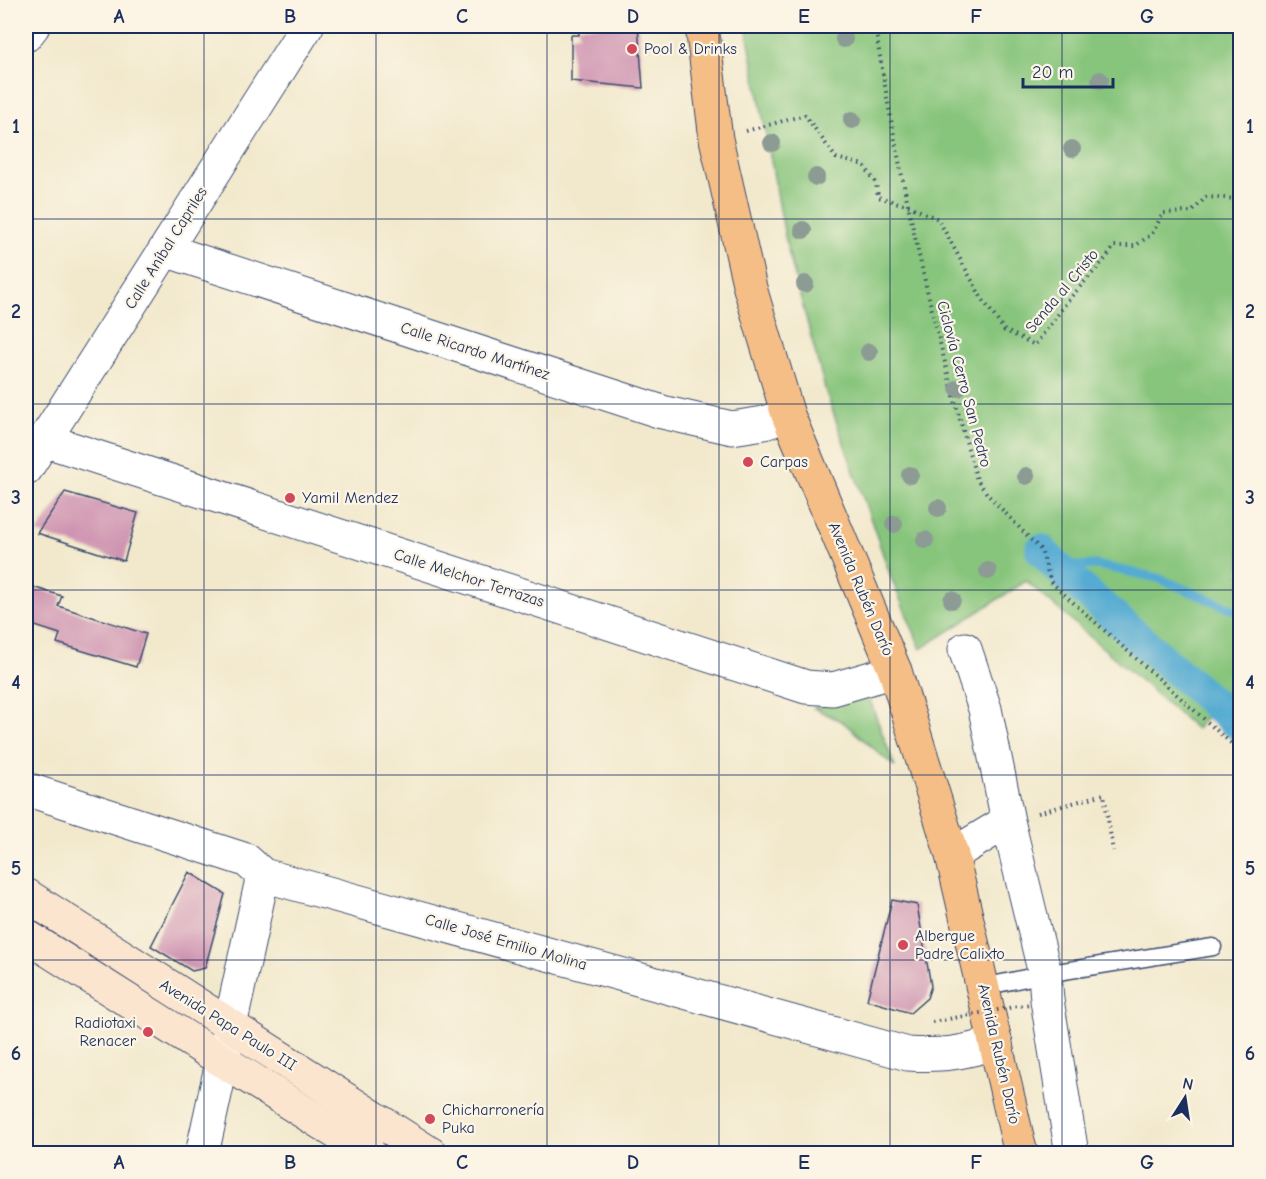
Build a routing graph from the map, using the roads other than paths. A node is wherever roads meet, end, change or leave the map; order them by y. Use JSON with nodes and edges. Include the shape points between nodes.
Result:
{"nodes":[{"id":1,"x":33,"y":26,"type":"edge"},
{"id":2,"x":307,"y":26,"type":"edge"},
{"id":3,"x":702,"y":26,"type":"edge"},
{"id":4,"x":26,"y":35,"type":"edge"},
{"id":5,"x":165,"y":250,"type":"junction"},
{"id":6,"x":788,"y":415,"type":"junction"},
{"id":7,"x":44,"y":440,"type":"junction"},
{"id":8,"x":26,"y":470,"type":"edge"},
{"id":9,"x":965,"y":650,"type":"dead end"},
{"id":10,"x":895,"y":670,"type":"junction"},
{"id":11,"x":26,"y":789,"type":"edge"},
{"id":12,"x":1008,"y":821,"type":"junction"},
{"id":13,"x":952,"y":855,"type":"junction"},
{"id":14,"x":263,"y":874,"type":"junction"},
{"id":15,"x":26,"y":895,"type":"edge"},
{"id":16,"x":26,"y":936,"type":"edge"},
{"id":17,"x":1213,"y":947,"type":"dead end"},
{"id":18,"x":1046,"y":974,"type":"junction"},
{"id":19,"x":983,"y":987,"type":"junction"},
{"id":20,"x":231,"y":1026,"type":"junction"},
{"id":21,"x":996,"y":1043,"type":"junction"},
{"id":22,"x":223,"y":1060,"type":"junction"},
{"id":23,"x":1011,"y":1105,"type":"junction"},
{"id":24,"x":202,"y":1154,"type":"edge"},
{"id":25,"x":370,"y":1154,"type":"edge"},
{"id":26,"x":431,"y":1154,"type":"edge"},
{"id":27,"x":1004,"y":1154,"type":"edge"},
{"id":28,"x":1021,"y":1154,"type":"edge"},
{"id":29,"x":1072,"y":1154,"type":"edge"}],
"edges":[{"from":1,"to":4,"type":"street"},
{"from":2,"to":5,"type":"street","name":"Calle Aníbal Capriles"},
{"from":3,"to":6,"type":"highway","name":"Avenida Rubén Darío","via":[[716,139],[750,288]]},
{"from":5,"to":6,"type":"street","name":"Calle Ricardo Martínez","via":[[662,412],[732,428]]},
{"from":5,"to":7,"type":"street","name":"Calle Aníbal Capriles"},
{"from":6,"to":10,"type":"highway","name":"Avenida Rubén Darío"},
{"from":7,"to":8,"type":"street","name":"Calle Aníbal Capriles"},
{"from":7,"to":10,"type":"street","name":"Calle Melchor Terrazas","via":[[806,687],[833,689]]},
{"from":9,"to":12,"type":"street","via":[[986,709]]},
{"from":10,"to":13,"type":"highway","name":"Avenida Rubén Darío"},
{"from":11,"to":14,"type":"street","name":"Calle José Emilio Molina","via":[[246,860]]},
{"from":12,"to":13,"type":"street"},
{"from":12,"to":18,"type":"street"},
{"from":13,"to":19,"type":"highway","name":"Avenida Rubén Darío"},
{"from":14,"to":20,"type":"street"},
{"from":14,"to":21,"type":"street","name":"Calle José Emilio Molina","via":[[908,1054],[939,1056]]},
{"from":15,"to":20,"type":"main road","name":"Avenida Papa Paulo III"},
{"from":16,"to":22,"type":"main road","name":"Avenida Papa Paulo III"},
{"from":17,"to":18,"type":"lane"},
{"from":18,"to":19,"type":"lane"},
{"from":18,"to":29,"type":"street"},
{"from":19,"to":21,"type":"highway","name":"Avenida Rubén Darío"},
{"from":20,"to":22,"type":"street"},
{"from":20,"to":26,"type":"main road","name":"Avenida Papa Paulo III"},
{"from":21,"to":23,"type":"highway","name":"Avenida Rubén Darío"},
{"from":22,"to":24,"type":"street"},
{"from":22,"to":25,"type":"main road","name":"Avenida Papa Paulo III"},
{"from":23,"to":27,"type":"main road"},
{"from":23,"to":28,"type":"highway","name":"Avenida Rubén Darío"}]}
